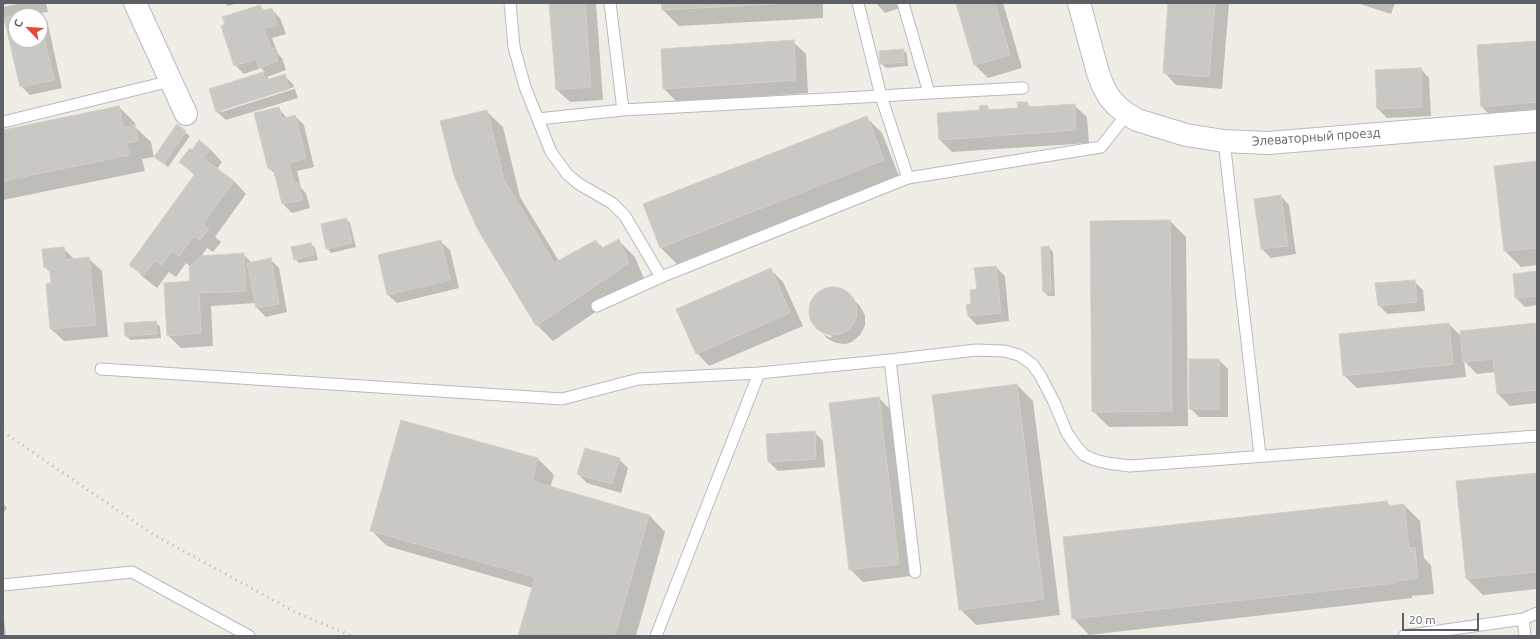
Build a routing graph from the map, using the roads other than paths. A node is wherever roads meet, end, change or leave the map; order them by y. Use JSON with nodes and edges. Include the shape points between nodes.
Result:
{"nodes":[{"id":1,"x":135,"y":3,"type":"edge"},
{"id":2,"x":510,"y":3,"type":"edge"},
{"id":3,"x":610,"y":3,"type":"edge"},
{"id":4,"x":858,"y":3,"type":"edge"},
{"id":5,"x":903,"y":3,"type":"edge"},
{"id":6,"x":1079,"y":3,"type":"edge"},
{"id":7,"x":170,"y":82,"type":"junction"},
{"id":8,"x":1023,"y":88,"type":"dead end"},
{"id":9,"x":929,"y":93,"type":"junction"},
{"id":10,"x":881,"y":96,"type":"junction"},
{"id":11,"x":623,"y":110,"type":"junction"},
{"id":12,"x":186,"y":114,"type":"dead end"},
{"id":13,"x":1127,"y":114,"type":"junction"},
{"id":14,"x":538,"y":119,"type":"junction"},
{"id":15,"x":1537,"y":121,"type":"edge"},
{"id":16,"x":3,"y":122,"type":"edge"},
{"id":17,"x":1224,"y":141,"type":"junction"},
{"id":18,"x":908,"y":178,"type":"junction"},
{"id":19,"x":661,"y":277,"type":"junction"},
{"id":20,"x":597,"y":306,"type":"dead end"},
{"id":21,"x":890,"y":360,"type":"junction"},
{"id":22,"x":101,"y":369,"type":"dead end"},
{"id":23,"x":759,"y":373,"type":"junction"},
{"id":24,"x":1537,"y":436,"type":"edge"},
{"id":25,"x":1260,"y":456,"type":"junction"},
{"id":26,"x":915,"y":572,"type":"dead end"},
{"id":27,"x":3,"y":585,"type":"edge"},
{"id":28,"x":1537,"y":613,"type":"edge"},
{"id":29,"x":1523,"y":619,"type":"junction"},
{"id":30,"x":249,"y":636,"type":"edge"},
{"id":31,"x":656,"y":636,"type":"edge"},
{"id":32,"x":1404,"y":636,"type":"edge"},
{"id":33,"x":1526,"y":636,"type":"edge"}],
"edges":[{"from":1,"to":7,"type":"street"},
{"from":2,"to":14,"type":"lane","via":[[514,47],[525,87]]},
{"from":3,"to":11,"type":"lane"},
{"from":4,"to":10,"type":"lane"},
{"from":5,"to":9,"type":"lane"},
{"from":6,"to":13,"type":"street","name":"Элеваторный проезд","via":[[1102,86],[1113,102]]},
{"from":7,"to":12,"type":"street"},
{"from":7,"to":16,"type":"lane"},
{"from":8,"to":9,"type":"lane"},
{"from":9,"to":10,"type":"lane"},
{"from":10,"to":11,"type":"lane"},
{"from":10,"to":18,"type":"lane"},
{"from":11,"to":14,"type":"lane"},
{"from":13,"to":17,"type":"street","name":"Элеваторный проезд","via":[[1186,135]]},
{"from":13,"to":18,"type":"lane","via":[[1101,147]]},
{"from":14,"to":19,"type":"lane","via":[[551,152],[567,174],[612,203],[625,216]]},
{"from":15,"to":17,"type":"street","name":"Элеваторный проезд","via":[[1268,143]]},
{"from":17,"to":25,"type":"lane"},
{"from":18,"to":19,"type":"lane"},
{"from":19,"to":20,"type":"lane"},
{"from":21,"to":23,"type":"lane"},
{"from":21,"to":25,"type":"lane","via":[[976,350],[1004,351],[1019,355],[1032,364],[1040,375],[1067,433],[1076,446],[1084,455],[1095,460],[1130,466]]},
{"from":21,"to":26,"type":"lane"},
{"from":22,"to":23,"type":"lane","via":[[562,399],[639,379]]},
{"from":23,"to":31,"type":"lane"},
{"from":24,"to":25,"type":"lane"},
{"from":27,"to":30,"type":"lane","via":[[132,572]]},
{"from":28,"to":29,"type":"lane"},
{"from":29,"to":32,"type":"lane"},
{"from":29,"to":33,"type":"lane"}]}
